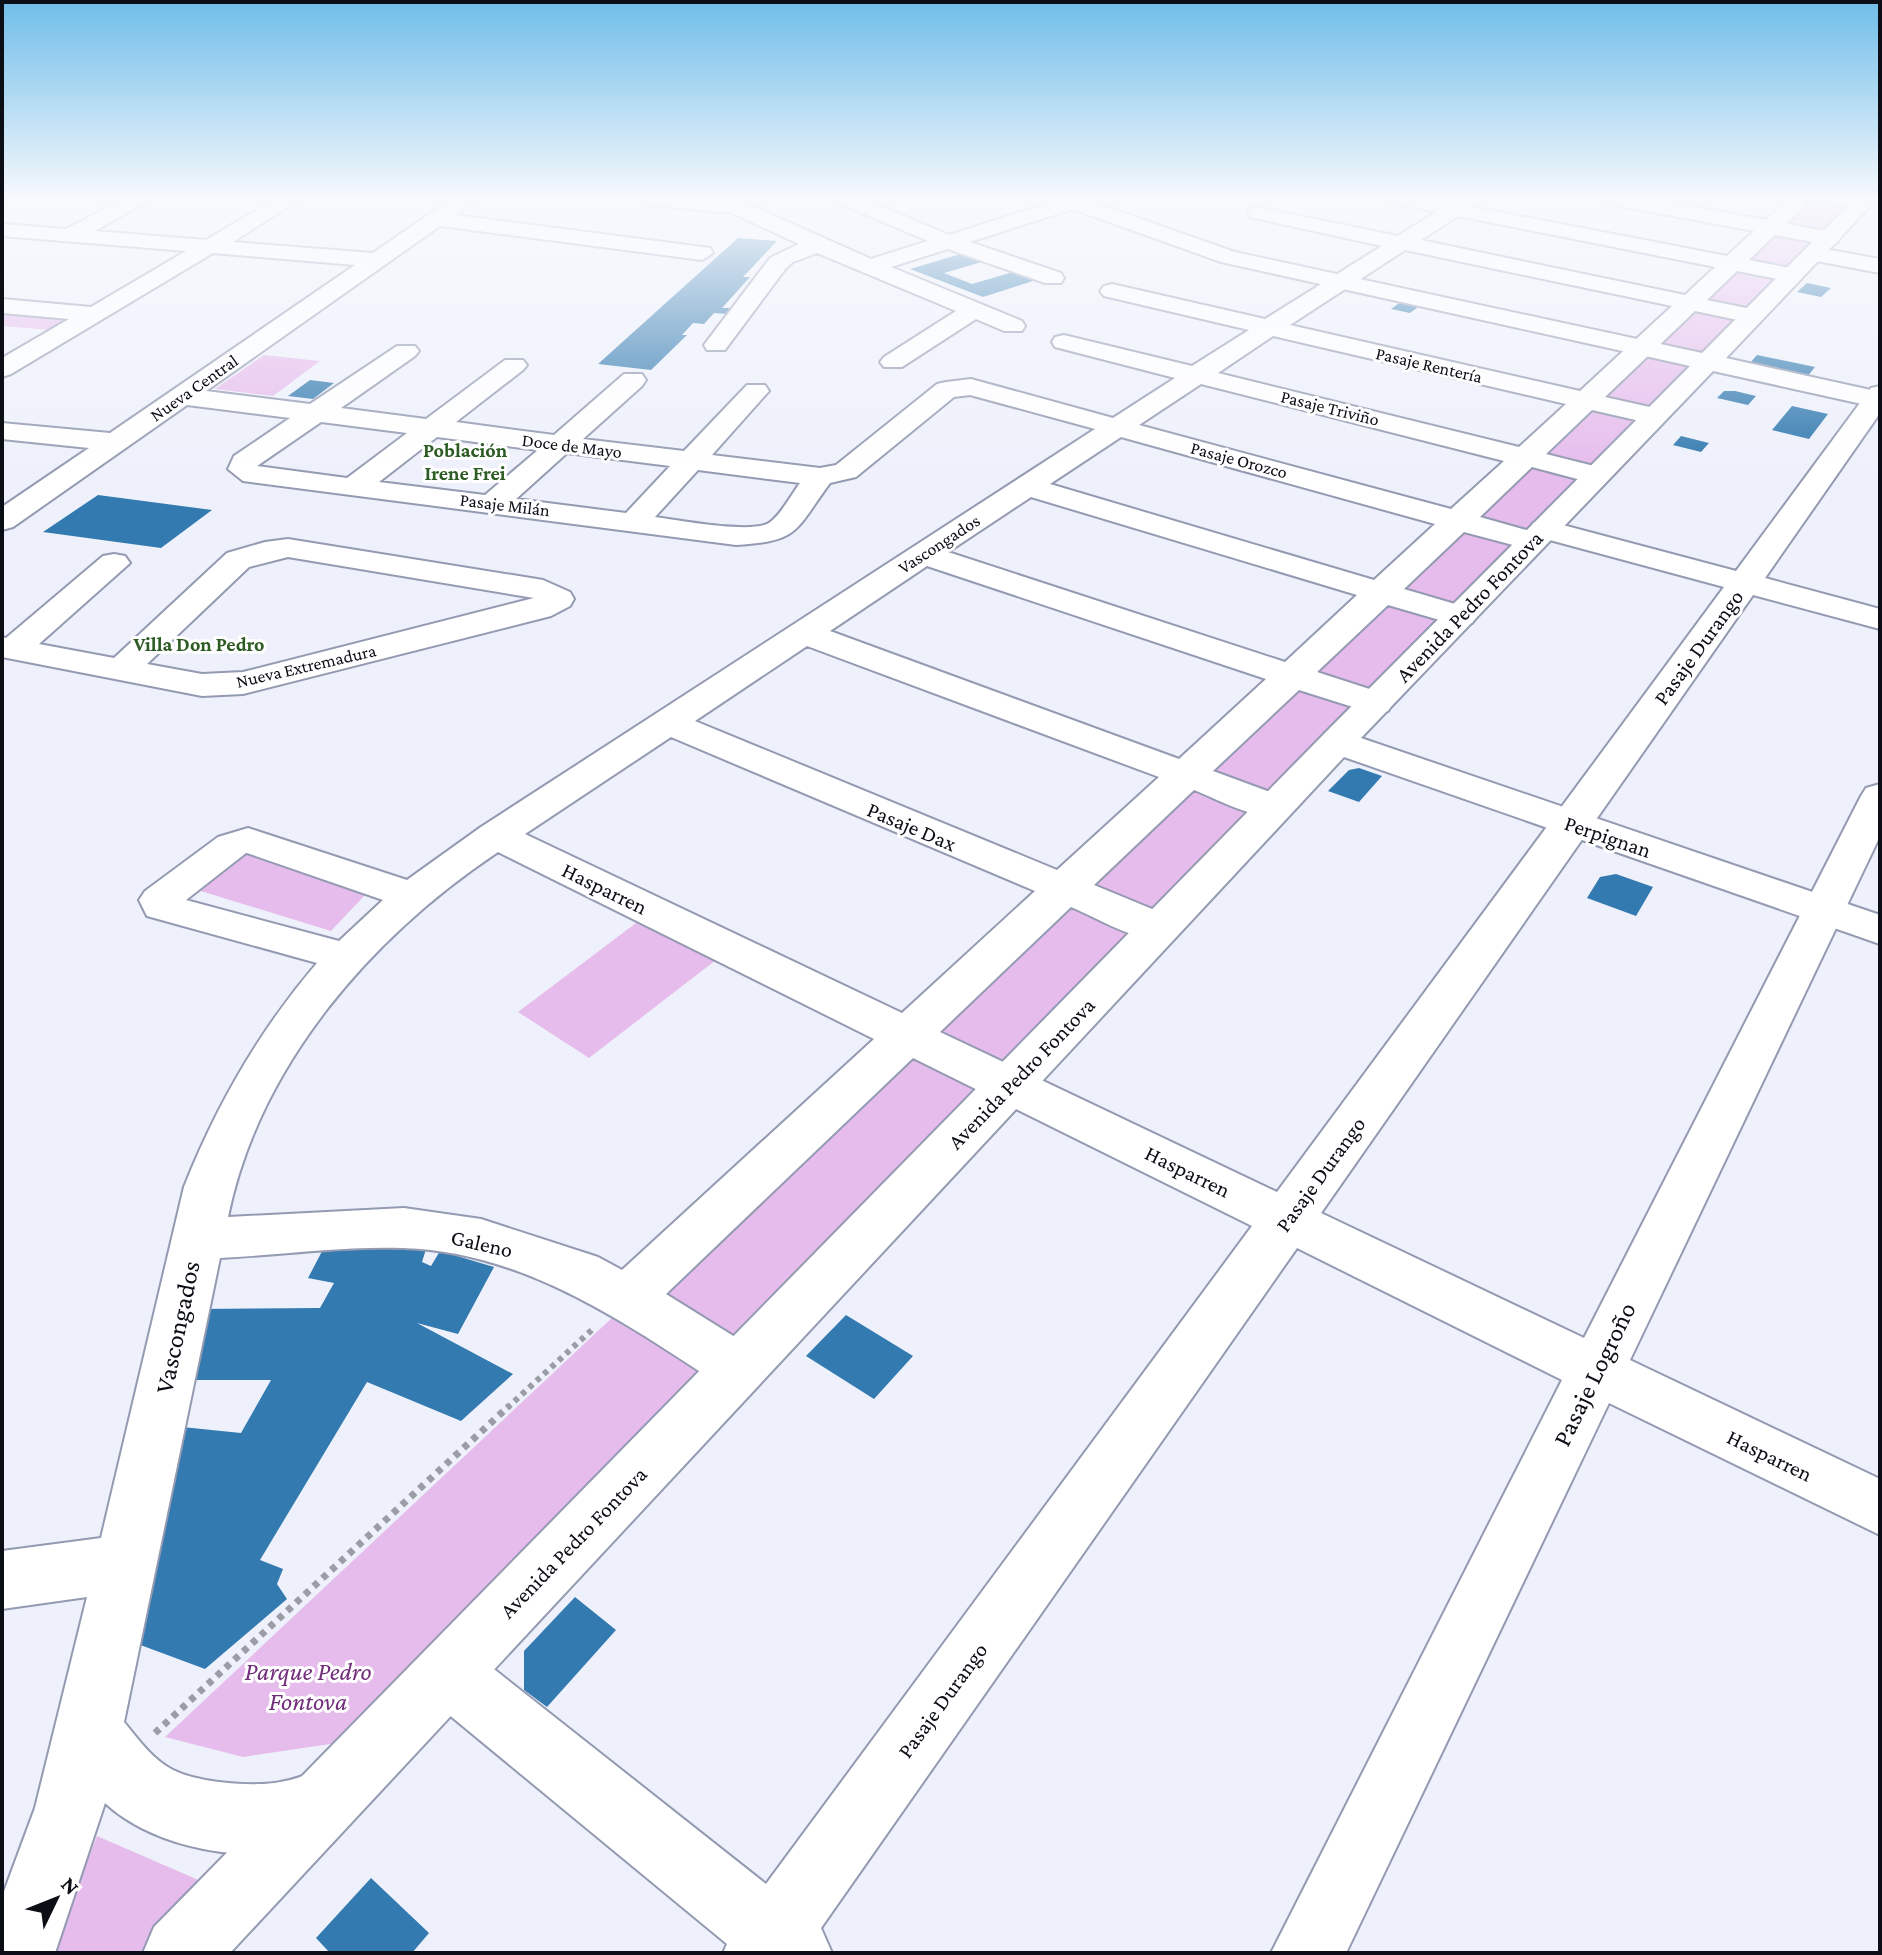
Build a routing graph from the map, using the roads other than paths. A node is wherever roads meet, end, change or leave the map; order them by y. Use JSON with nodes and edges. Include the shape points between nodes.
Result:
{"nodes":[{"id":1,"x":134,"y":290,"type":"edge"},
{"id":2,"x":334,"y":290,"type":"edge"},
{"id":3,"x":757,"y":290,"type":"edge"},
{"id":4,"x":926,"y":290,"type":"edge"},
{"id":5,"x":1326,"y":290,"type":"edge"},
{"id":6,"x":1382,"y":290,"type":"edge"},
{"id":7,"x":1629,"y":290,"type":"edge"},
{"id":8,"x":1704,"y":290,"type":"edge"},
{"id":9,"x":1777,"y":290,"type":"edge"},
{"id":10,"x":1112,"y":291,"type":"dead end"},
{"id":11,"x":1691,"y":303,"type":"junction"},
{"id":12,"x":2,"y":306,"type":"edge"},
{"id":13,"x":974,"y":310,"type":"junction"},
{"id":14,"x":94,"y":314,"type":"junction"},
{"id":15,"x":1752,"y":316,"type":"junction"},
{"id":16,"x":1013,"y":326,"type":"dead end"},
{"id":17,"x":1268,"y":328,"type":"junction"},
{"id":18,"x":16,"y":332,"type":"dead end"},
{"id":19,"x":57,"y":336,"type":"junction"},
{"id":20,"x":1064,"y":342,"type":"dead end"},
{"id":21,"x":716,"y":345,"type":"dead end"},
{"id":22,"x":1643,"y":348,"type":"junction"},
{"id":23,"x":406,"y":351,"type":"dead end"},
{"id":24,"x":1706,"y":361,"type":"junction"},
{"id":25,"x":893,"y":362,"type":"dead end"},
{"id":26,"x":514,"y":365,"type":"dead end"},
{"id":27,"x":2,"y":369,"type":"edge"},
{"id":28,"x":1196,"y":375,"type":"junction"},
{"id":29,"x":633,"y":380,"type":"dead end"},
{"id":30,"x":756,"y":391,"type":"dead end"},
{"id":31,"x":182,"y":396,"type":"junction"},
{"id":32,"x":1879,"y":398,"type":"edge"},
{"id":33,"x":1586,"y":401,"type":"junction"},
{"id":34,"x":315,"y":413,"type":"junction"},
{"id":35,"x":1653,"y":416,"type":"junction"},
{"id":36,"x":1118,"y":426,"type":"junction"},
{"id":37,"x":431,"y":428,"type":"junction"},
{"id":38,"x":2,"y":431,"type":"edge"},
{"id":39,"x":115,"y":442,"type":"junction"},
{"id":40,"x":557,"y":444,"type":"junction"},
{"id":41,"x":1526,"y":457,"type":"junction"},
{"id":42,"x":690,"y":461,"type":"junction"},
{"id":43,"x":1596,"y":475,"type":"junction"},
{"id":44,"x":820,"y":477,"type":"junction"},
{"id":45,"x":1026,"y":486,"type":"junction"},
{"id":46,"x":354,"y":487,"type":"junction"},
{"id":47,"x":494,"y":503,"type":"junction"},
{"id":48,"x":1458,"y":520,"type":"junction"},
{"id":49,"x":2,"y":521,"type":"edge"},
{"id":50,"x":634,"y":522,"type":"junction"},
{"id":51,"x":1538,"y":535,"type":"junction"},
{"id":52,"x":922,"y":554,"type":"junction"},
{"id":53,"x":114,"y":563,"type":"dead end"},
{"id":54,"x":1744,"y":583,"type":"junction"},
{"id":55,"x":1381,"y":592,"type":"junction"},
{"id":56,"x":1460,"y":616,"type":"junction"},
{"id":57,"x":1880,"y":619,"type":"edge"},
{"id":58,"x":803,"y":633,"type":"junction"},
{"id":59,"x":8,"y":648,"type":"edge"},
{"id":60,"x":121,"y":670,"type":"junction"},
{"id":61,"x":1292,"y":676,"type":"junction"},
{"id":62,"x":1375,"y":703,"type":"junction"},
{"id":63,"x":666,"y":722,"type":"junction"},
{"id":64,"x":1337,"y":742,"type":"junction"},
{"id":65,"x":1186,"y":775,"type":"junction"},
{"id":66,"x":1880,"y":796,"type":"edge"},
{"id":67,"x":1275,"y":807,"type":"junction"},
{"id":68,"x":1571,"y":823,"type":"junction"},
{"id":69,"x":495,"y":835,"type":"junction"},
{"id":70,"x":1064,"y":889,"type":"junction"},
{"id":71,"x":412,"y":896,"type":"junction"},
{"id":72,"x":1824,"y":910,"type":"junction"},
{"id":73,"x":1159,"y":928,"type":"junction"},
{"id":74,"x":1880,"y":930,"type":"edge"},
{"id":75,"x":345,"y":957,"type":"junction"},
{"id":76,"x":908,"y":1035,"type":"junction"},
{"id":77,"x":1010,"y":1085,"type":"junction"},
{"id":78,"x":1287,"y":1219,"type":"junction"},
{"id":79,"x":196,"y":1239,"type":"junction"},
{"id":80,"x":628,"y":1297,"type":"junction"},
{"id":81,"x":739,"y":1368,"type":"junction"},
{"id":82,"x":1596,"y":1370,"type":"junction"},
{"id":83,"x":1880,"y":1508,"type":"edge"},
{"id":84,"x":126,"y":1563,"type":"junction"},
{"id":85,"x":2,"y":1580,"type":"edge"},
{"id":86,"x":448,"y":1673,"type":"junction"},
{"id":87,"x":104,"y":1749,"type":"junction"},
{"id":88,"x":325,"y":1801,"type":"junction"},
{"id":89,"x":776,"y":1947,"type":"edge"},
{"id":90,"x":18,"y":1953,"type":"edge"},
{"id":91,"x":180,"y":1953,"type":"edge"},
{"id":92,"x":1308,"y":1953,"type":"edge"}],
"edges":[{"from":1,"to":14,"type":"street"},
{"from":2,"to":31,"type":"street","name":"Nueva Central"},
{"from":3,"to":21,"type":"street"},
{"from":4,"to":13,"type":"street"},
{"from":5,"to":17,"type":"street","name":"Vascongados"},
{"from":6,"to":22,"type":"street"},
{"from":7,"to":11,"type":"street"},
{"from":8,"to":11,"type":"street"},
{"from":9,"to":15,"type":"street","name":"Avenida Pedro Fontova"},
{"from":10,"to":17,"type":"street","name":"Pasaje Rentería"},
{"from":11,"to":15,"type":"street"},
{"from":11,"to":22,"type":"street"},
{"from":12,"to":14,"type":"street"},
{"from":13,"to":16,"type":"street"},
{"from":13,"to":25,"type":"street"},
{"from":14,"to":19,"type":"street"},
{"from":15,"to":24,"type":"street","name":"Avenida Pedro Fontova"},
{"from":17,"to":28,"type":"street","name":"Vascongados"},
{"from":17,"to":33,"type":"street","name":"Pasaje Rentería"},
{"from":18,"to":19,"type":"street"},
{"from":19,"to":27,"type":"street"},
{"from":20,"to":28,"type":"street","name":"Pasaje Triviño"},
{"from":22,"to":24,"type":"street"},
{"from":22,"to":33,"type":"street"},
{"from":23,"to":34,"type":"street"},
{"from":24,"to":32,"type":"street"},
{"from":24,"to":35,"type":"street","name":"Avenida Pedro Fontova"},
{"from":26,"to":37,"type":"street"},
{"from":28,"to":36,"type":"street","name":"Vascongados"},
{"from":28,"to":41,"type":"street","name":"Pasaje Triviño"},
{"from":29,"to":40,"type":"street"},
{"from":30,"to":42,"type":"street"},
{"from":31,"to":34,"type":"street","name":"Doce de Mayo"},
{"from":31,"to":39,"type":"street","name":"Nueva Central"},
{"from":32,"to":54,"type":"street","name":"Pasaje Durango"},
{"from":33,"to":35,"type":"street","name":"Pasaje Rentería"},
{"from":33,"to":41,"type":"street"},
{"from":34,"to":37,"type":"street","name":"Doce de Mayo"},
{"from":34,"to":46,"type":"street","name":"Pasaje Milán","via":[[244,462],[242,469],[253,475]]},
{"from":35,"to":43,"type":"street","name":"Avenida Pedro Fontova"},
{"from":36,"to":44,"type":"street","name":"Pasaje Orozco","via":[[971,387],[946,390],[846,471]]},
{"from":36,"to":45,"type":"street","name":"Vascongados"},
{"from":36,"to":48,"type":"street","name":"Pasaje Orozco"},
{"from":37,"to":40,"type":"street","name":"Doce de Mayo"},
{"from":37,"to":46,"type":"street"},
{"from":38,"to":39,"type":"street"},
{"from":39,"to":49,"type":"street","name":"Nueva Central"},
{"from":40,"to":42,"type":"street","name":"Doce de Mayo"},
{"from":40,"to":47,"type":"street"},
{"from":41,"to":43,"type":"street","name":"Pasaje Triviño"},
{"from":41,"to":48,"type":"street"},
{"from":42,"to":44,"type":"street","name":"Doce de Mayo"},
{"from":42,"to":50,"type":"street"},
{"from":43,"to":51,"type":"street","name":"Avenida Pedro Fontova"},
{"from":44,"to":50,"type":"street","name":"Pasaje Milán","via":[[782,528],[770,534],[736,536]]},
{"from":45,"to":52,"type":"street","name":"Vascongados"},
{"from":45,"to":55,"type":"street"},
{"from":46,"to":47,"type":"street","name":"Pasaje Milán"},
{"from":47,"to":50,"type":"street","name":"Pasaje Milán"},
{"from":48,"to":51,"type":"street","name":"Pasaje Orozco"},
{"from":48,"to":55,"type":"street"},
{"from":51,"to":54,"type":"street","name":"Pasaje Orozco"},
{"from":51,"to":56,"type":"street","name":"Avenida Pedro Fontova"},
{"from":52,"to":58,"type":"street","name":"Vascongados"},
{"from":52,"to":61,"type":"street"},
{"from":53,"to":59,"type":"street"},
{"from":54,"to":57,"type":"street","name":"Pasaje Orozco"},
{"from":54,"to":68,"type":"street","name":"Pasaje Durango"},
{"from":55,"to":56,"type":"street"},
{"from":55,"to":61,"type":"street"},
{"from":56,"to":62,"type":"street","name":"Avenida Pedro Fontova"},
{"from":58,"to":63,"type":"street","name":"Vascongados"},
{"from":58,"to":65,"type":"street"},
{"from":59,"to":60,"type":"street","name":"Nueva Extremadura"},
{"from":60,"to":60,"type":"street","name":"Nueva Extremadura","via":[[202,685],[243,683],[539,609],[558,599],[543,590],[288,548],[265,551],[238,560]]},
{"from":61,"to":62,"type":"street"},
{"from":61,"to":65,"type":"street"},
{"from":62,"to":64,"type":"street","name":"Avenida Pedro Fontova"},
{"from":63,"to":69,"type":"street","name":"Vascongados"},
{"from":63,"to":70,"type":"street","name":"Pasaje Dax"},
{"from":64,"to":67,"type":"street","name":"Avenida Pedro Fontova"},
{"from":64,"to":68,"type":"street","name":"Perpignan"},
{"from":65,"to":67,"type":"street"},
{"from":65,"to":70,"type":"street"},
{"from":66,"to":72,"type":"street","name":"Pasaje Logroño"},
{"from":67,"to":73,"type":"street","name":"Avenida Pedro Fontova"},
{"from":68,"to":72,"type":"street","name":"Perpignan"},
{"from":68,"to":78,"type":"street","name":"Pasaje Durango"},
{"from":69,"to":71,"type":"street","name":"Vascongados"},
{"from":69,"to":76,"type":"street","name":"Hasparren"},
{"from":70,"to":73,"type":"street","name":"Pasaje Dax"},
{"from":70,"to":76,"type":"street"},
{"from":71,"to":75,"type":"street","name":"Vascongados"},
{"from":71,"to":75,"type":"street","via":[[248,840],[232,845],[160,900],[162,907]]},
{"from":72,"to":74,"type":"street","name":"Perpignan"},
{"from":72,"to":82,"type":"street","name":"Pasaje Logroño"},
{"from":73,"to":77,"type":"street","name":"Avenida Pedro Fontova"},
{"from":75,"to":79,"type":"street","name":"Vascongados","via":[[290,1024],[247,1092],[221,1150]]},
{"from":76,"to":77,"type":"street","name":"Hasparren"},
{"from":76,"to":80,"type":"street"},
{"from":77,"to":78,"type":"street","name":"Hasparren"},
{"from":77,"to":81,"type":"street","name":"Avenida Pedro Fontova"},
{"from":78,"to":82,"type":"street","name":"Hasparren"},
{"from":78,"to":89,"type":"street","name":"Pasaje Durango"},
{"from":79,"to":80,"type":"street","name":"Galeno","via":[[419,1230],[481,1239],[534,1255]]},
{"from":79,"to":84,"type":"street","name":"Vascongados"},
{"from":80,"to":81,"type":"street","name":"Galeno"},
{"from":81,"to":86,"type":"street","name":"Avenida Pedro Fontova"},
{"from":82,"to":83,"type":"street","name":"Hasparren"},
{"from":82,"to":92,"type":"street","name":"Pasaje Logroño"},
{"from":84,"to":85,"type":"street"},
{"from":84,"to":87,"type":"street","name":"Vascongados"},
{"from":86,"to":88,"type":"street","name":"Avenida Pedro Fontova"},
{"from":86,"to":89,"type":"street"},
{"from":87,"to":88,"type":"street","via":[[149,1795],[187,1809],[233,1817],[281,1817]]},
{"from":87,"to":90,"type":"street","name":"Vascongados","via":[[69,1808]]},
{"from":88,"to":91,"type":"street","name":"Avenida Pedro Fontova"}]}
